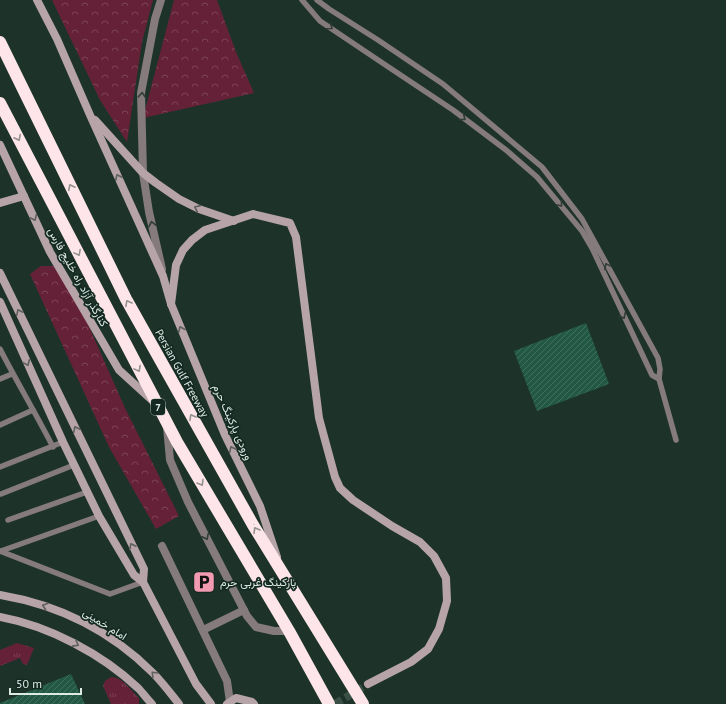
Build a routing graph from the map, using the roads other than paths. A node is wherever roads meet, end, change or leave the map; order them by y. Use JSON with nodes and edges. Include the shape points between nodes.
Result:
{"nodes":[{"id":1,"x":37,"y":0,"type":"edge"},
{"id":2,"x":161,"y":0,"type":"edge"},
{"id":3,"x":302,"y":0,"type":"edge"},
{"id":4,"x":317,"y":0,"type":"edge"},
{"id":5,"x":0,"y":42,"type":"edge"},
{"id":6,"x":0,"y":104,"type":"edge"},
{"id":7,"x":90,"y":115,"type":"junction"},
{"id":8,"x":0,"y":145,"type":"edge"},
{"id":9,"x":142,"y":173,"type":"junction"},
{"id":10,"x":24,"y":196,"type":"junction"},
{"id":11,"x":0,"y":203,"type":"edge"},
{"id":12,"x":234,"y":221,"type":"junction"},
{"id":13,"x":0,"y":273,"type":"edge"},
{"id":14,"x":163,"y":276,"type":"junction"},
{"id":15,"x":0,"y":302,"type":"edge"},
{"id":16,"x":171,"y":304,"type":"junction"},
{"id":17,"x":0,"y":349,"type":"edge"},
{"id":18,"x":12,"y":374,"type":"junction"},
{"id":19,"x":0,"y":379,"type":"edge"},
{"id":20,"x":659,"y":379,"type":"junction"},
{"id":21,"x":158,"y":405,"type":"junction"},
{"id":22,"x":33,"y":410,"type":"junction"},
{"id":23,"x":166,"y":422,"type":"junction"},
{"id":24,"x":0,"y":424,"type":"edge"},
{"id":25,"x":676,"y":440,"type":"dead end"},
{"id":26,"x":63,"y":442,"type":"junction"},
{"id":27,"x":53,"y":447,"type":"junction"},
{"id":28,"x":74,"y":465,"type":"junction"},
{"id":29,"x":0,"y":468,"type":"edge"},
{"id":30,"x":87,"y":492,"type":"junction"},
{"id":31,"x":1,"y":494,"type":"edge"},
{"id":32,"x":99,"y":516,"type":"junction"},
{"id":33,"x":8,"y":520,"type":"dead end"},
{"id":34,"x":162,"y":546,"type":"dead end"},
{"id":35,"x":0,"y":551,"type":"edge"},
{"id":36,"x":284,"y":575,"type":"junction"},
{"id":37,"x":143,"y":582,"type":"junction"},
{"id":38,"x":0,"y":595,"type":"edge"},
{"id":39,"x":244,"y":610,"type":"junction"},
{"id":40,"x":0,"y":617,"type":"edge"},
{"id":41,"x":203,"y":630,"type":"junction"},
{"id":42,"x":289,"y":631,"type":"junction"},
{"id":43,"x":368,"y":684,"type":"tunnel mouth"},
{"id":44,"x":229,"y":703,"type":"edge"},
{"id":45,"x":152,"y":704,"type":"edge"},
{"id":46,"x":179,"y":704,"type":"edge"},
{"id":47,"x":211,"y":704,"type":"edge"},
{"id":48,"x":254,"y":704,"type":"edge"},
{"id":49,"x":329,"y":704,"type":"edge"},
{"id":50,"x":363,"y":704,"type":"edge"}],
"edges":[{"from":1,"to":7,"type":"street"},
{"from":9,"to":2,"type":"street","one_way":true,"via":[[141,93]]},
{"from":3,"to":20,"type":"lane","one_way":true,"via":[[320,21],[453,110],[537,176],[582,230],[652,375]]},
{"from":20,"to":4,"type":"lane","one_way":true,"via":[[658,358],[582,219],[542,167],[443,84]]},
{"from":36,"to":5,"type":"highway","name":"Persian Gulf Freeway","number":"7","one_way":true,"via":[[126,300]]},
{"from":6,"to":21,"type":"highway","number":"7","one_way":true},
{"from":7,"to":9,"type":"street"},
{"from":14,"to":7,"type":"street","one_way":true},
{"from":8,"to":10,"type":"street","name":"کنارگذر آزاد راه خلیج فارس"},
{"from":12,"to":9,"type":"street","one_way":true,"via":[[179,199]]},
{"from":14,"to":9,"type":"street","one_way":true},
{"from":10,"to":11,"type":"street"},
{"from":10,"to":21,"type":"street","name":"کنارگذر آزاد راه خلیج فارس","one_way":true,"via":[[50,252],[119,370]]},
{"from":12,"to":16,"type":"street","via":[[205,230],[183,250],[176,265]]},
{"from":12,"to":43,"type":"street","via":[[252,214],[290,223],[296,237],[319,418],[334,477],[340,488],[353,500],[420,542],[434,556],[446,578],[447,601],[439,630],[428,649],[411,662]]},
{"from":37,"to":13,"type":"street","one_way":true,"via":[[144,569]]},
{"from":14,"to":16,"type":"street","name":"ورودی پارکینگ حرم"},
{"from":15,"to":26,"type":"street","one_way":true},
{"from":36,"to":16,"type":"street","name":"ورودی پارکینگ حرم","one_way":true,"via":[[260,506],[225,435]]},
{"from":17,"to":18,"type":"lane"},
{"from":18,"to":19,"type":"lane"},
{"from":18,"to":22,"type":"lane"},
{"from":20,"to":25,"type":"lane"},
{"from":21,"to":23,"type":"highway","number":"7"},
{"from":22,"to":24,"type":"lane"},
{"from":22,"to":27,"type":"lane"},
{"from":23,"to":39,"type":"street","one_way":true,"via":[[170,460],[185,495]]},
{"from":23,"to":42,"type":"highway","number":"7","one_way":true},
{"from":26,"to":27,"type":"lane"},
{"from":26,"to":28,"type":"street"},
{"from":27,"to":29,"type":"lane"},
{"from":28,"to":30,"type":"street"},
{"from":28,"to":31,"type":"lane"},
{"from":30,"to":32,"type":"street"},
{"from":30,"to":33,"type":"lane"},
{"from":32,"to":35,"type":"lane"},
{"from":32,"to":37,"type":"street","via":[[134,575]]},
{"from":34,"to":41,"type":"street"},
{"from":35,"to":37,"type":"lane","via":[[110,594]]},
{"from":36,"to":50,"type":"highway","name":"Persian Gulf Freeway","number":"7"},
{"from":37,"to":47,"type":"street","via":[[196,684]]},
{"from":46,"to":38,"type":"street","name":"امام خمینی","one_way":true,"via":[[154,674],[102,632],[68,614]]},
{"from":39,"to":41,"type":"street"},
{"from":39,"to":42,"type":"street","via":[[256,627]]},
{"from":40,"to":45,"type":"street","one_way":true,"via":[[38,627],[74,643],[124,676]]},
{"from":41,"to":44,"type":"street","via":[[227,682]]},
{"from":42,"to":49,"type":"highway","number":"7"},
{"from":44,"to":48,"type":"street","via":[[236,698]]}]}
